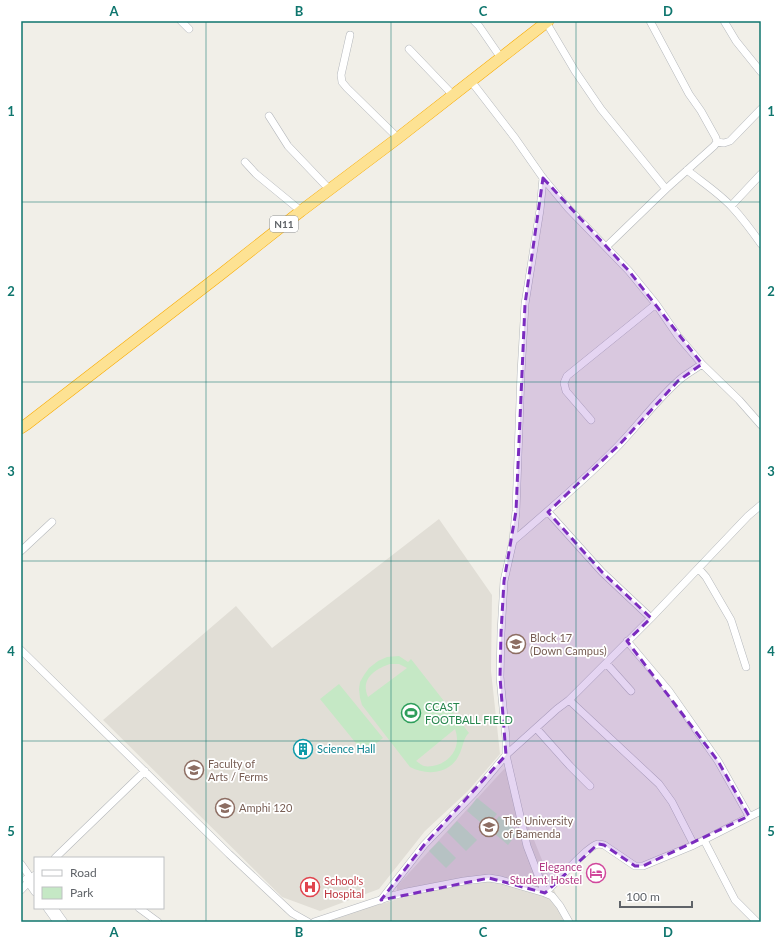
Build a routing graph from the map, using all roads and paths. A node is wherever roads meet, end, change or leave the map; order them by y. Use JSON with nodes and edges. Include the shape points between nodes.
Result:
{"nodes":[{"id":1,"x":181,"y":21,"type":"edge"},
{"id":2,"x":474,"y":21,"type":"edge"},
{"id":3,"x":650,"y":21,"type":"edge"},
{"id":4,"x":724,"y":21,"type":"edge"},
{"id":5,"x":547,"y":22,"type":"edge"},
{"id":6,"x":189,"y":29,"type":"dead end"},
{"id":7,"x":350,"y":35,"type":"dead end"},
{"id":8,"x":410,"y":49,"type":"dead end"},
{"id":9,"x":501,"y":58,"type":"junction"},
{"id":10,"x":761,"y":72,"type":"edge"},
{"id":11,"x":471,"y":81,"type":"junction"},
{"id":12,"x":452,"y":95,"type":"junction"},
{"id":13,"x":761,"y":109,"type":"edge"},
{"id":14,"x":269,"y":116,"type":"dead end"},
{"id":15,"x":398,"y":138,"type":"junction"},
{"id":16,"x":717,"y":142,"type":"junction"},
{"id":17,"x":245,"y":162,"type":"dead end"},
{"id":18,"x":687,"y":170,"type":"junction"},
{"id":19,"x":761,"y":174,"type":"edge"},
{"id":20,"x":543,"y":178,"type":"junction"},
{"id":21,"x":329,"y":189,"type":"junction"},
{"id":22,"x":666,"y":189,"type":"junction"},
{"id":23,"x":731,"y":206,"type":"junction"},
{"id":24,"x":301,"y":211,"type":"junction"},
{"id":25,"x":761,"y":244,"type":"edge"},
{"id":26,"x":606,"y":247,"type":"junction"},
{"id":27,"x":656,"y":304,"type":"junction"},
{"id":28,"x":702,"y":364,"type":"junction"},
{"id":29,"x":591,"y":420,"type":"dead end"},
{"id":30,"x":761,"y":425,"type":"edge"},
{"id":31,"x":21,"y":428,"type":"edge"},
{"id":32,"x":761,"y":505,"type":"edge"},
{"id":33,"x":548,"y":512,"type":"junction"},
{"id":34,"x":52,"y":522,"type":"dead end"},
{"id":35,"x":513,"y":541,"type":"junction"},
{"id":36,"x":21,"y":551,"type":"edge"},
{"id":37,"x":699,"y":569,"type":"junction"},
{"id":38,"x":651,"y":618,"type":"junction"},
{"id":39,"x":628,"y":641,"type":"junction"},
{"id":40,"x":21,"y":650,"type":"edge"},
{"id":41,"x":606,"y":663,"type":"junction"},
{"id":42,"x":746,"y":667,"type":"dead end"},
{"id":43,"x":631,"y":691,"type":"dead end"},
{"id":44,"x":569,"y":700,"type":"junction"},
{"id":45,"x":536,"y":728,"type":"junction"},
{"id":46,"x":506,"y":755,"type":"junction"},
{"id":47,"x":145,"y":771,"type":"junction"},
{"id":48,"x":590,"y":786,"type":"dead end"},
{"id":49,"x":761,"y":810,"type":"edge"},
{"id":50,"x":749,"y":816,"type":"junction"},
{"id":51,"x":704,"y":840,"type":"junction"},
{"id":52,"x":694,"y":845,"type":"junction"},
{"id":53,"x":56,"y":857,"type":"edge"},
{"id":54,"x":21,"y":864,"type":"edge"},
{"id":55,"x":21,"y":873,"type":"edge"},
{"id":56,"x":32,"y":880,"type":"edge"},
{"id":57,"x":21,"y":890,"type":"edge"},
{"id":58,"x":545,"y":893,"type":"junction"},
{"id":59,"x":381,"y":900,"type":"junction"},
{"id":60,"x":48,"y":909,"type":"edge"},
{"id":61,"x":55,"y":909,"type":"edge"},
{"id":62,"x":140,"y":909,"type":"edge"},
{"id":63,"x":292,"y":913,"type":"junction"},
{"id":64,"x":58,"y":922,"type":"edge"},
{"id":65,"x":64,"y":922,"type":"edge"},
{"id":66,"x":158,"y":922,"type":"edge"},
{"id":67,"x":294,"y":922,"type":"edge"},
{"id":68,"x":308,"y":922,"type":"edge"},
{"id":69,"x":314,"y":922,"type":"edge"},
{"id":70,"x":569,"y":922,"type":"edge"},
{"id":71,"x":757,"y":922,"type":"edge"}],
"edges":[{"from":1,"to":6,"type":"street"},
{"from":2,"to":9,"type":"street"},
{"from":3,"to":16,"type":"street"},
{"from":4,"to":10,"type":"street","via":[[736,41]]},
{"from":5,"to":9,"type":"highway","number":"N11"},
{"from":5,"to":22,"type":"street","via":[[575,71],[601,108]]},
{"from":7,"to":15,"type":"street","via":[[341,75],[342,82]]},
{"from":8,"to":12,"type":"street"},
{"from":9,"to":11,"type":"highway","number":"N11"},
{"from":11,"to":12,"type":"highway","number":"N11"},
{"from":11,"to":20,"type":"street"},
{"from":12,"to":15,"type":"highway","number":"N11"},
{"from":13,"to":16,"type":"street","via":[[730,141]]},
{"from":14,"to":21,"type":"street","via":[[288,146]]},
{"from":15,"to":21,"type":"highway","number":"N11"},
{"from":16,"to":18,"type":"street"},
{"from":17,"to":24,"type":"street"},
{"from":18,"to":22,"type":"street"},
{"from":18,"to":23,"type":"street"},
{"from":19,"to":23,"type":"street"},
{"from":20,"to":26,"type":"street"},
{"from":20,"to":35,"type":"street","via":[[525,304]]},
{"from":21,"to":24,"type":"highway","number":"N11"},
{"from":22,"to":26,"type":"street"},
{"from":23,"to":25,"type":"street"},
{"from":24,"to":31,"type":"highway","number":"N11"},
{"from":26,"to":27,"type":"street"},
{"from":27,"to":28,"type":"street","via":[[678,336]]},
{"from":27,"to":29,"type":"street","via":[[567,376],[564,383],[566,392]]},
{"from":28,"to":30,"type":"street"},
{"from":28,"to":33,"type":"street","via":[[678,381],[620,444]]},
{"from":32,"to":37,"type":"street"},
{"from":33,"to":35,"type":"street"},
{"from":33,"to":38,"type":"street","via":[[602,572]]},
{"from":34,"to":36,"type":"street"},
{"from":35,"to":46,"type":"street","via":[[504,581],[501,633],[500,677]]},
{"from":37,"to":38,"type":"street"},
{"from":37,"to":42,"type":"street","via":[[731,620]]},
{"from":38,"to":39,"type":"street"},
{"from":39,"to":41,"type":"street"},
{"from":39,"to":50,"type":"street","via":[[718,760]]},
{"from":40,"to":47,"type":"street"},
{"from":41,"to":43,"type":"street"},
{"from":41,"to":44,"type":"street"},
{"from":44,"to":45,"type":"street"},
{"from":44,"to":52,"type":"street","via":[[659,784],[672,802]]},
{"from":45,"to":46,"type":"street"},
{"from":45,"to":48,"type":"street"},
{"from":46,"to":58,"type":"street","via":[[527,846]]},
{"from":46,"to":59,"type":"street","via":[[475,792],[424,845]]},
{"from":47,"to":53,"type":"street"},
{"from":47,"to":63,"type":"street"},
{"from":49,"to":50,"type":"street"},
{"from":50,"to":51,"type":"street"},
{"from":51,"to":52,"type":"street"},
{"from":51,"to":71,"type":"street","via":[[735,900]]},
{"from":52,"to":58,"type":"street","via":[[643,866],[635,866],[604,845],[598,844],[591,847]]},
{"from":54,"to":56,"type":"street"},
{"from":55,"to":56,"type":"street"},
{"from":56,"to":57,"type":"street"},
{"from":58,"to":59,"type":"street","via":[[489,878],[407,892]]},
{"from":58,"to":70,"type":"street","via":[[552,896]]},
{"from":59,"to":69,"type":"street"},
{"from":60,"to":64,"type":"street"},
{"from":61,"to":65,"type":"street"},
{"from":62,"to":66,"type":"street"},
{"from":63,"to":67,"type":"street"},
{"from":63,"to":68,"type":"street"}]}
